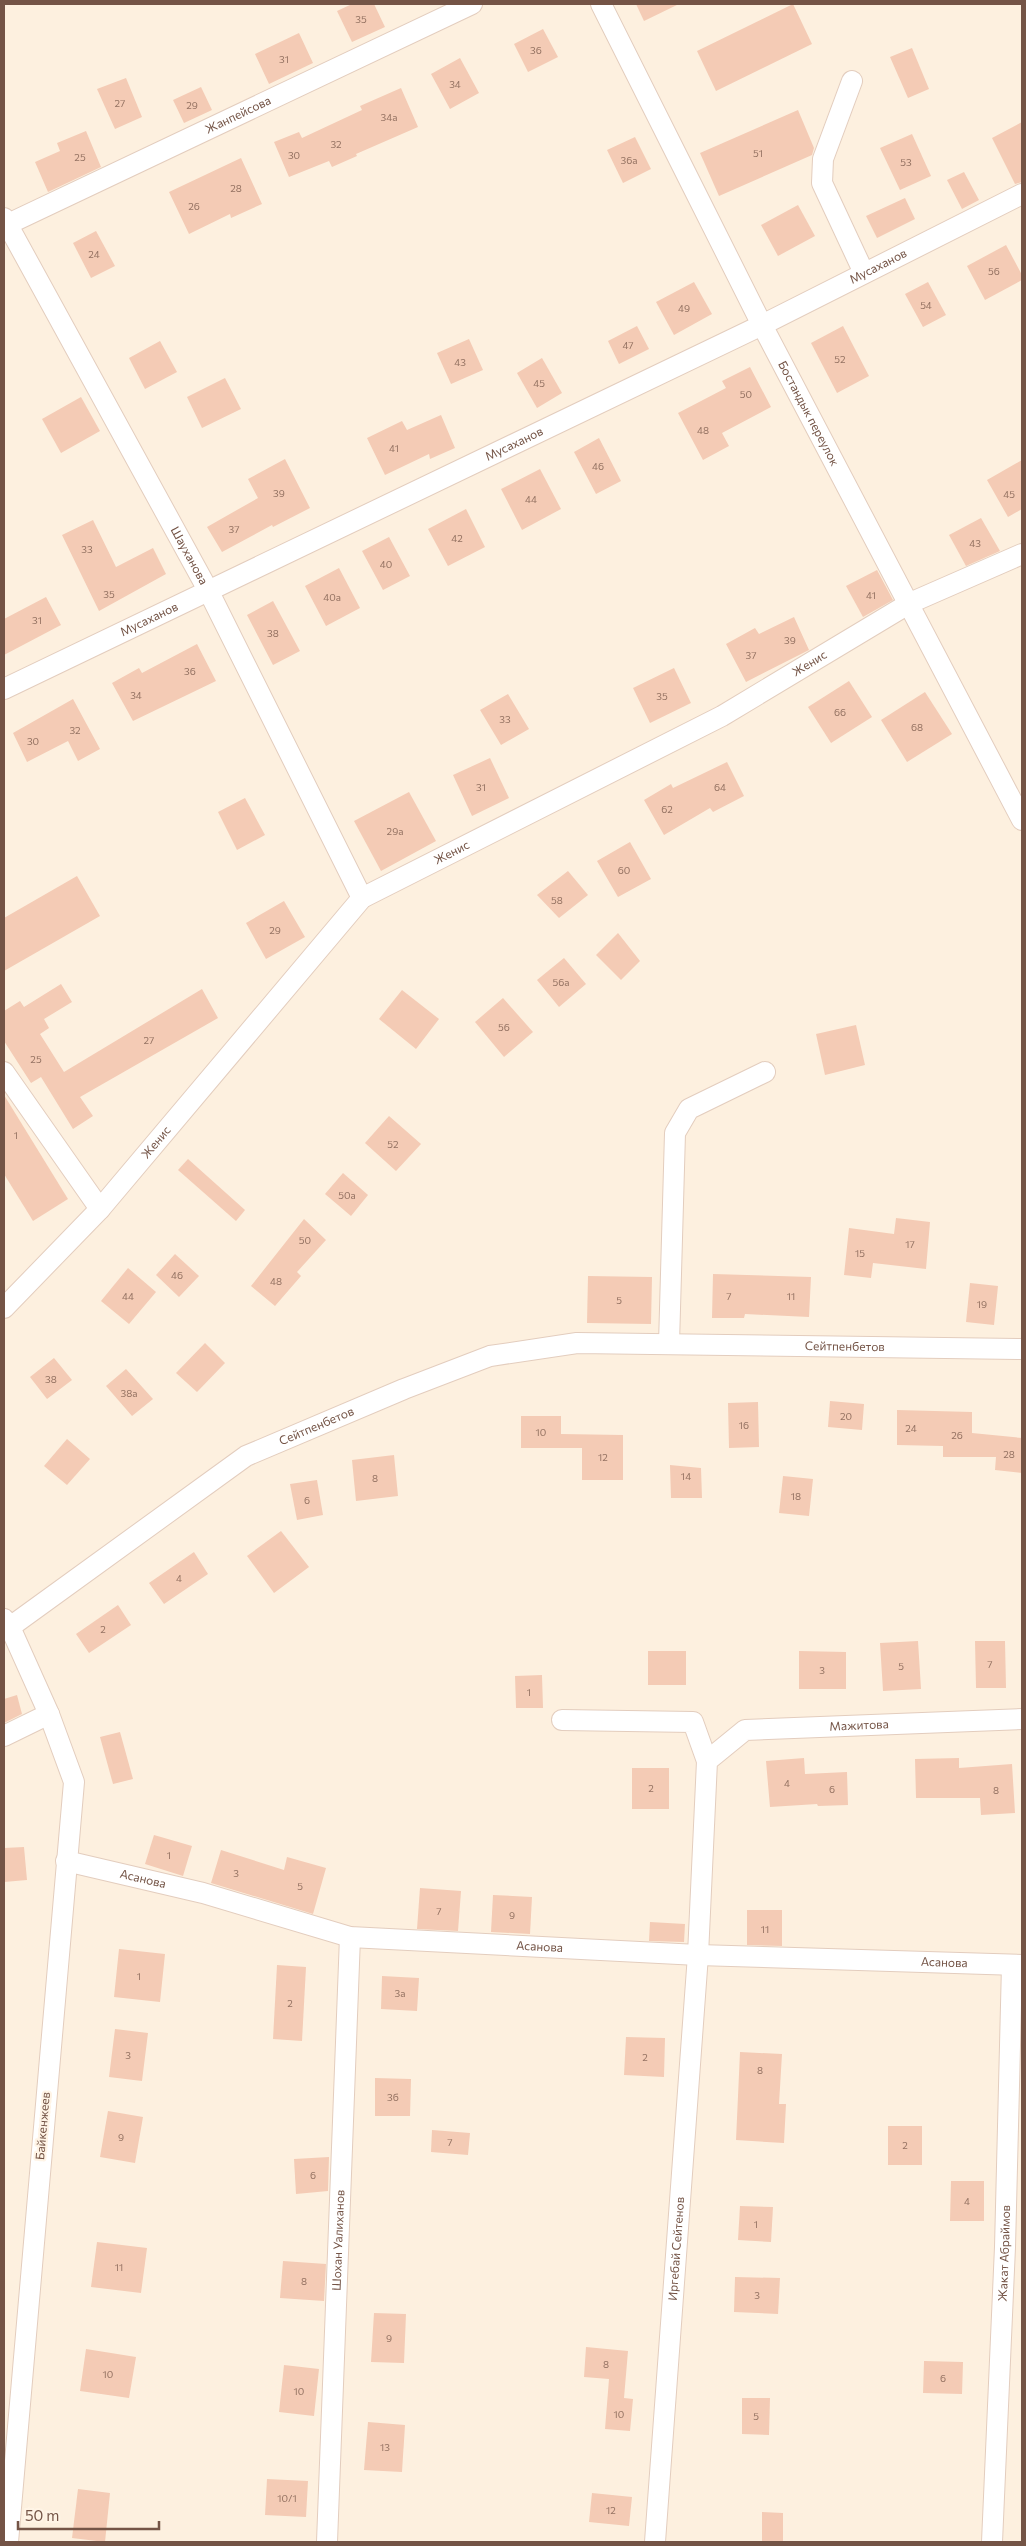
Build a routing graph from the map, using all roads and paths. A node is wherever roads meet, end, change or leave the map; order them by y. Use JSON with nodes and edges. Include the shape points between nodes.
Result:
{"nodes":[{"id":1,"x":472,"y":4,"type":"edge"},
{"id":2,"x":601,"y":4,"type":"edge"},
{"id":3,"x":852,"y":80,"type":"dead end"},
{"id":4,"x":1022,"y":194,"type":"edge"},
{"id":5,"x":5,"y":223,"type":"edge"},
{"id":6,"x":864,"y":273,"type":"junction"},
{"id":7,"x":762,"y":325,"type":"junction"},
{"id":8,"x":1022,"y":554,"type":"edge"},
{"id":9,"x":209,"y":592,"type":"junction"},
{"id":10,"x":910,"y":603,"type":"junction"},
{"id":11,"x":4,"y":689,"type":"edge"},
{"id":12,"x":1022,"y":820,"type":"edge"},
{"id":13,"x":362,"y":898,"type":"junction"},
{"id":14,"x":4,"y":1072,"type":"edge"},
{"id":15,"x":765,"y":1072,"type":"dead end"},
{"id":16,"x":100,"y":1209,"type":"junction"},
{"id":17,"x":4,"y":1308,"type":"edge"},
{"id":18,"x":669,"y":1344,"type":"junction"},
{"id":19,"x":1022,"y":1349,"type":"edge"},
{"id":20,"x":7,"y":1623,"type":"edge"},
{"id":21,"x":49,"y":1714,"type":"junction"},
{"id":22,"x":1022,"y":1718,"type":"edge"},
{"id":23,"x":562,"y":1720,"type":"dead end"},
{"id":24,"x":4,"y":1736,"type":"edge"},
{"id":25,"x":707,"y":1761,"type":"junction"},
{"id":26,"x":66,"y":1861,"type":"junction"},
{"id":27,"x":350,"y":1937,"type":"junction"},
{"id":28,"x":698,"y":1955,"type":"junction"},
{"id":29,"x":1017,"y":1965,"type":"edge"},
{"id":30,"x":8,"y":2542,"type":"edge"},
{"id":31,"x":326,"y":2542,"type":"edge"},
{"id":32,"x":655,"y":2542,"type":"edge"},
{"id":33,"x":992,"y":2542,"type":"edge"}],
"edges":[{"from":1,"to":5,"type":"street","name":"Жанпейсова"},
{"from":2,"to":7,"type":"street","name":"Бостандык переулок"},
{"from":3,"to":6,"type":"street","via":[[822,158],[822,183]]},
{"from":4,"to":6,"type":"street","name":"Мусаханов"},
{"from":5,"to":9,"type":"street","name":"Шауханова"},
{"from":6,"to":7,"type":"street","name":"Мусаханов"},
{"from":7,"to":9,"type":"street","name":"Мусаханов"},
{"from":7,"to":10,"type":"street","name":"Бостандык переулок"},
{"from":8,"to":10,"type":"street","name":"Женис"},
{"from":9,"to":11,"type":"street","name":"Мусаханов"},
{"from":9,"to":13,"type":"street","name":"Шауханова"},
{"from":10,"to":12,"type":"street","name":"Бостандык переулок"},
{"from":10,"to":13,"type":"street","name":"Женис","via":[[722,716]]},
{"from":13,"to":16,"type":"street","name":"Женис"},
{"from":14,"to":16,"type":"street"},
{"from":15,"to":18,"type":"street","via":[[689,1109],[675,1134]]},
{"from":16,"to":17,"type":"street","name":"Женис"},
{"from":18,"to":19,"type":"street","name":"Сейтпенбетов"},
{"from":18,"to":20,"type":"street","name":"Сейтпенбетов","via":[[577,1343],[490,1356],[404,1389],[246,1456]]},
{"from":20,"to":21,"type":"street","name":"Байкенжеев"},
{"from":21,"to":24,"type":"street"},
{"from":21,"to":26,"type":"street","name":"Байкенжеев","via":[[74,1782]]},
{"from":22,"to":25,"type":"street","name":"Мажитова","via":[[745,1730]]},
{"from":23,"to":25,"type":"street","via":[[693,1722]]},
{"from":25,"to":28,"type":"street"},
{"from":26,"to":27,"type":"street","name":"Асанова","via":[[203,1894]]},
{"from":26,"to":30,"type":"street","name":"Байкенжеев"},
{"from":27,"to":28,"type":"street","name":"Асанова"},
{"from":27,"to":31,"type":"street","name":"Шохан Уалиханов"},
{"from":28,"to":29,"type":"street","name":"Асанова"},
{"from":28,"to":32,"type":"street","name":"Иргебай Сейтенов"},
{"from":29,"to":33,"type":"street","name":"Жакат Абраймов"}]}
